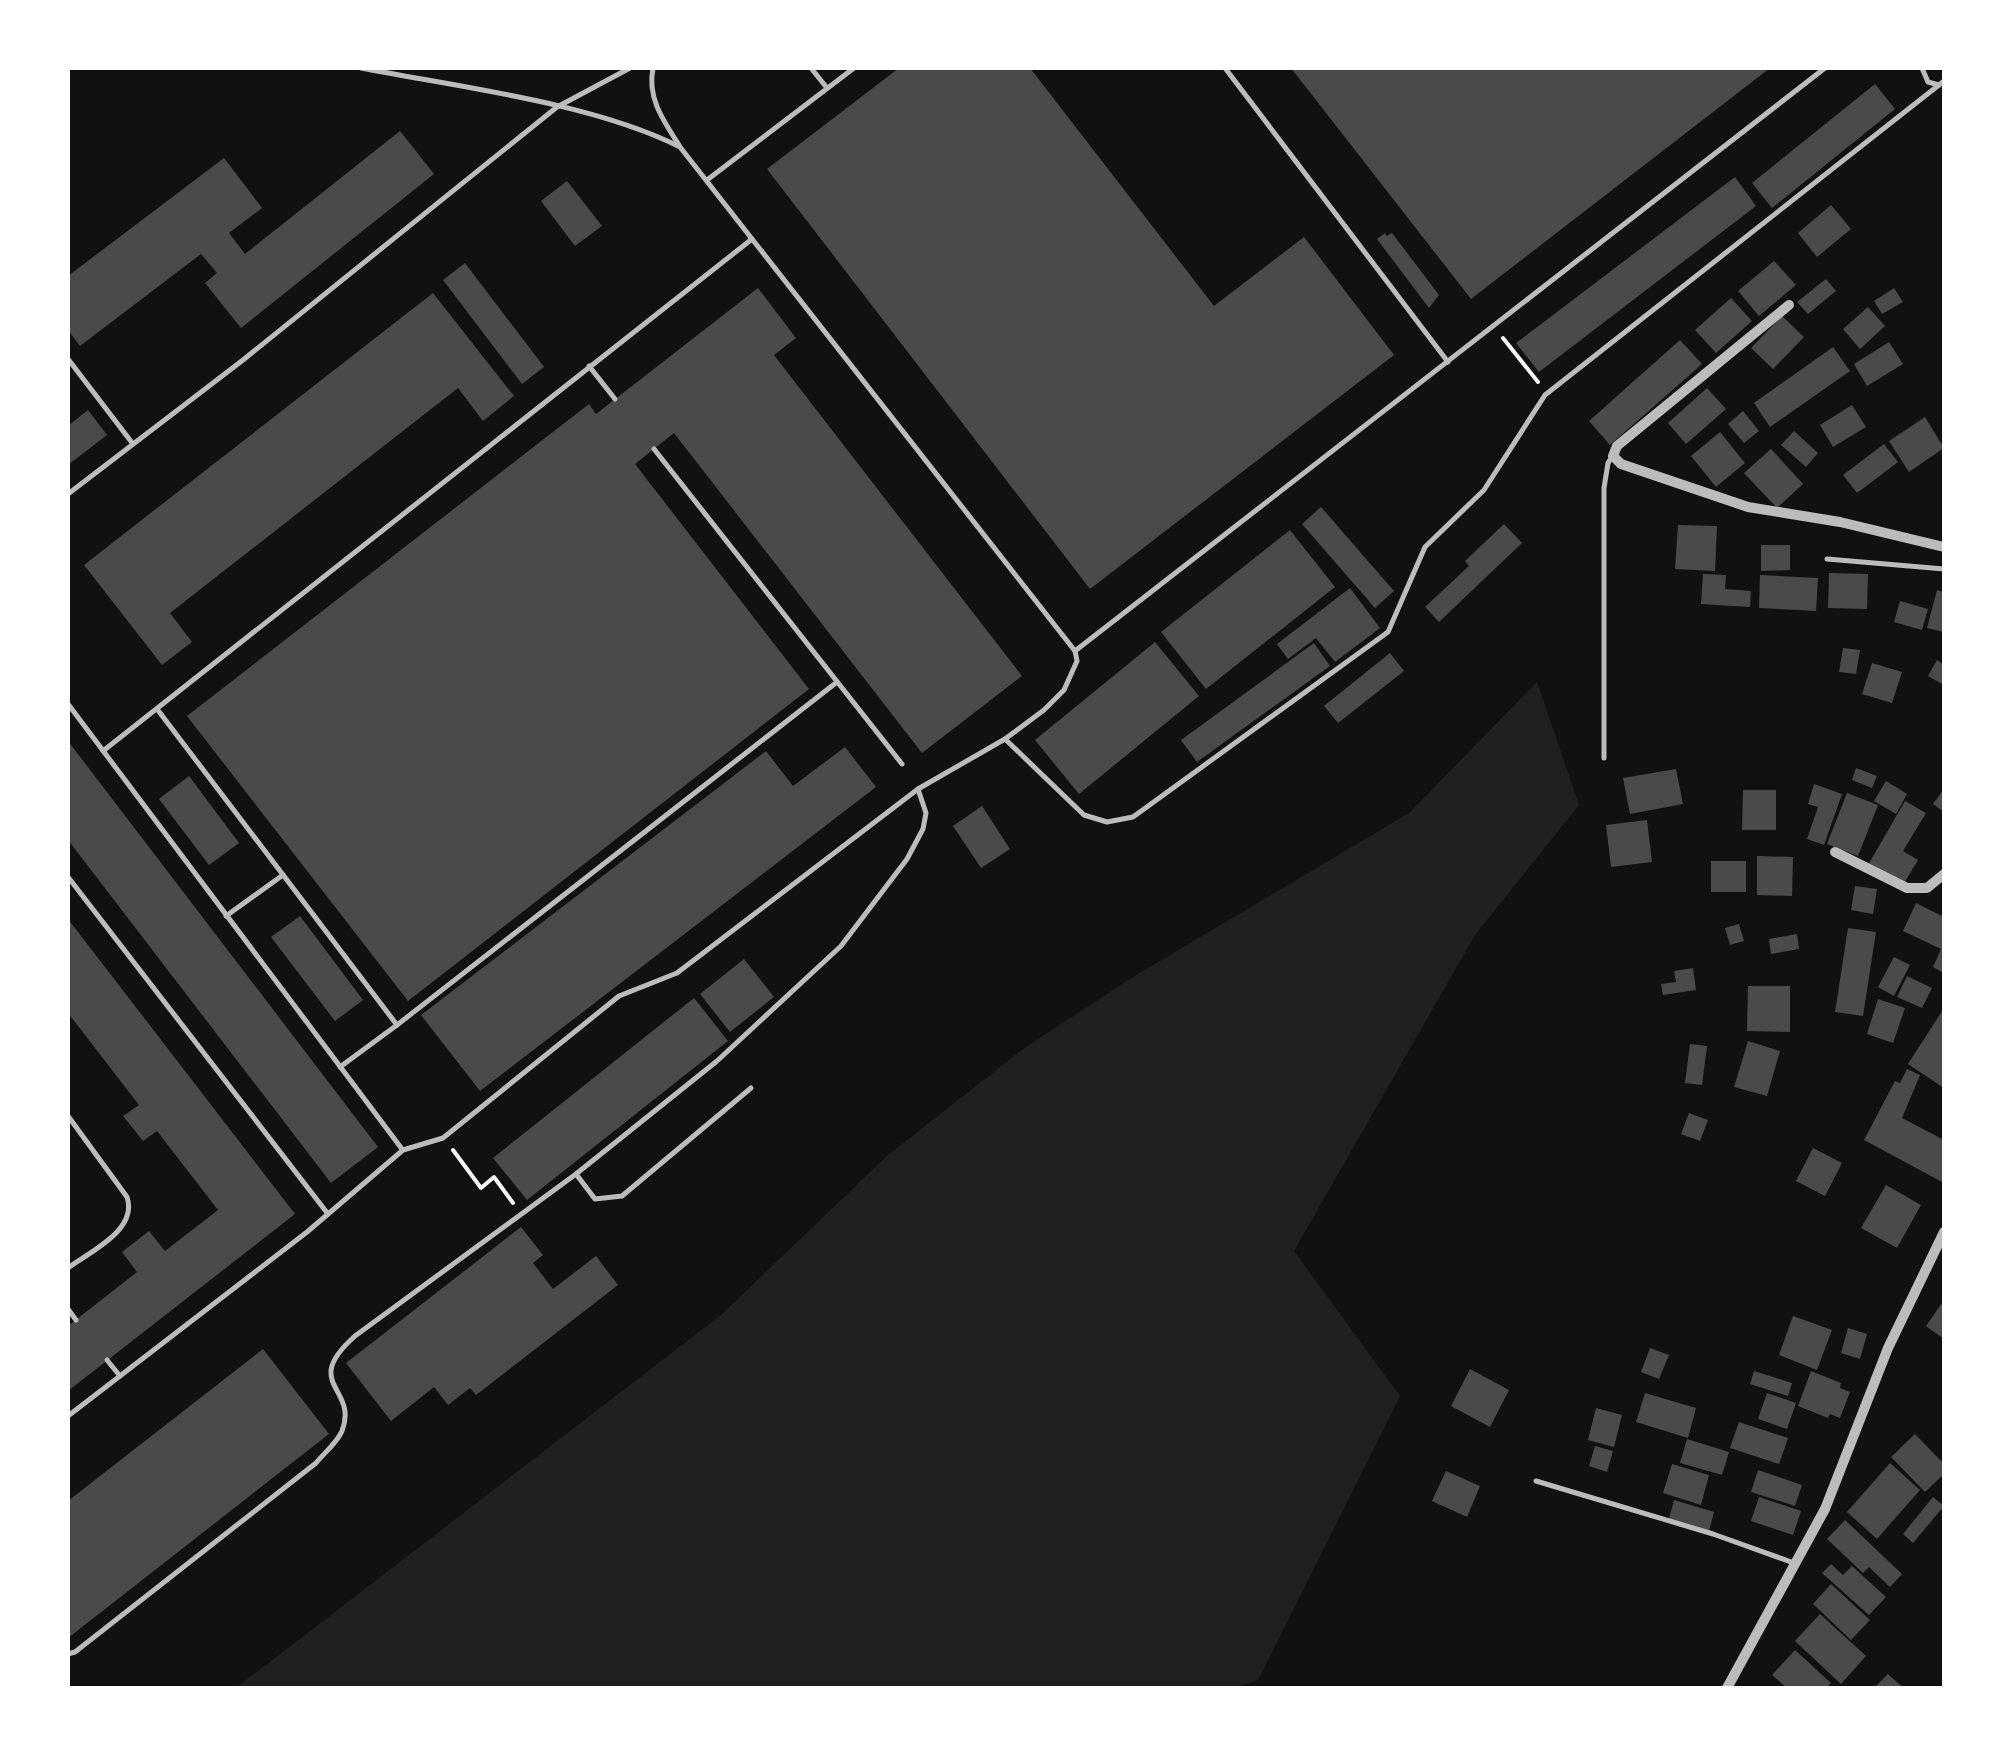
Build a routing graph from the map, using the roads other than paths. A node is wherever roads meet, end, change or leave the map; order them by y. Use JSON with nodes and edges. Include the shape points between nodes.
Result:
{"nodes":[{"id":1,"x":361,"y":68,"type":"edge"},
{"id":2,"x":630,"y":68,"type":"edge"},
{"id":3,"x":653,"y":68,"type":"edge"},
{"id":4,"x":811,"y":68,"type":"edge"},
{"id":5,"x":854,"y":68,"type":"edge"},
{"id":6,"x":1225,"y":68,"type":"edge"},
{"id":7,"x":1825,"y":68,"type":"edge"},
{"id":8,"x":1922,"y":68,"type":"edge"},
{"id":9,"x":1942,"y":83,"type":"edge"},
{"id":10,"x":827,"y":88,"type":"junction"},
{"id":11,"x":558,"y":107,"type":"junction"},
{"id":12,"x":680,"y":147,"type":"junction"},
{"id":13,"x":707,"y":180,"type":"junction"},
{"id":14,"x":752,"y":238,"type":"junction"},
{"id":15,"x":1789,"y":305,"type":"dead end"},
{"id":16,"x":68,"y":359,"type":"edge"},
{"id":17,"x":1448,"y":362,"type":"junction"},
{"id":18,"x":589,"y":366,"type":"junction"},
{"id":19,"x":615,"y":399,"type":"dead end"},
{"id":20,"x":133,"y":444,"type":"junction"},
{"id":21,"x":654,"y":449,"type":"dead end"},
{"id":22,"x":1612,"y":456,"type":"junction"},
{"id":23,"x":68,"y":494,"type":"edge"},
{"id":24,"x":1944,"y":547,"type":"edge"},
{"id":25,"x":1827,"y":559,"type":"dead end"},
{"id":26,"x":1944,"y":569,"type":"edge"},
{"id":27,"x":1074,"y":651,"type":"junction"},
{"id":28,"x":837,"y":682,"type":"junction"},
{"id":29,"x":68,"y":704,"type":"edge"},
{"id":30,"x":156,"y":709,"type":"junction"},
{"id":31,"x":1005,"y":739,"type":"junction"},
{"id":32,"x":103,"y":751,"type":"junction"},
{"id":33,"x":1604,"y":758,"type":"dead end"},
{"id":34,"x":902,"y":764,"type":"dead end"},
{"id":35,"x":918,"y":790,"type":"junction"},
{"id":36,"x":1835,"y":852,"type":"dead end"},
{"id":37,"x":283,"y":874,"type":"junction"},
{"id":38,"x":1944,"y":874,"type":"edge"},
{"id":39,"x":68,"y":877,"type":"edge"},
{"id":40,"x":226,"y":916,"type":"junction"},
{"id":41,"x":396,"y":1024,"type":"junction"},
{"id":42,"x":340,"y":1067,"type":"junction"},
{"id":43,"x":751,"y":1088,"type":"dead end"},
{"id":44,"x":68,"y":1116,"type":"edge"},
{"id":45,"x":404,"y":1150,"type":"junction"},
{"id":46,"x":576,"y":1174,"type":"junction"},
{"id":47,"x":328,"y":1214,"type":"junction"},
{"id":48,"x":1944,"y":1232,"type":"edge"},
{"id":49,"x":68,"y":1268,"type":"edge"},
{"id":50,"x":68,"y":1309,"type":"edge"},
{"id":51,"x":76,"y":1320,"type":"dead end"},
{"id":52,"x":108,"y":1360,"type":"dead end"},
{"id":53,"x":120,"y":1376,"type":"junction"},
{"id":54,"x":68,"y":1416,"type":"edge"},
{"id":55,"x":1536,"y":1481,"type":"dead end"},
{"id":56,"x":1796,"y":1564,"type":"junction"},
{"id":57,"x":68,"y":1654,"type":"edge"},
{"id":58,"x":1727,"y":1688,"type":"edge"}],
"edges":[{"from":1,"to":11,"type":"lane"},
{"from":2,"to":11,"type":"lane"},
{"from":3,"to":12,"type":"lane","via":[[659,115]]},
{"from":4,"to":10,"type":"lane"},
{"from":5,"to":10,"type":"lane"},
{"from":6,"to":17,"type":"lane"},
{"from":7,"to":17,"type":"lane"},
{"from":8,"to":9,"type":"lane","via":[[1928,82]]},
{"from":9,"to":31,"type":"lane","via":[[1545,395],[1484,490],[1425,548],[1388,632],[1132,818],[1107,822],[1084,816]]},
{"from":10,"to":13,"type":"lane"},
{"from":11,"to":12,"type":"lane"},
{"from":11,"to":20,"type":"lane"},
{"from":12,"to":13,"type":"lane"},
{"from":13,"to":14,"type":"lane"},
{"from":14,"to":18,"type":"lane"},
{"from":14,"to":27,"type":"lane"},
{"from":15,"to":22,"type":"street"},
{"from":16,"to":20,"type":"lane"},
{"from":17,"to":27,"type":"lane"},
{"from":18,"to":19,"type":"lane"},
{"from":18,"to":30,"type":"lane"},
{"from":20,"to":23,"type":"lane"},
{"from":21,"to":28,"type":"lane"},
{"from":22,"to":24,"type":"street","via":[[1748,507]]},
{"from":22,"to":33,"type":"lane","via":[[1604,488]]},
{"from":25,"to":26,"type":"lane"},
{"from":27,"to":31,"type":"lane","via":[[1078,661],[1064,690]]},
{"from":28,"to":34,"type":"lane"},
{"from":28,"to":41,"type":"lane"},
{"from":29,"to":32,"type":"lane"},
{"from":30,"to":32,"type":"lane"},
{"from":30,"to":37,"type":"lane"},
{"from":31,"to":35,"type":"lane"},
{"from":32,"to":40,"type":"lane"},
{"from":35,"to":45,"type":"lane","via":[[677,973],[619,996],[443,1138]]},
{"from":35,"to":46,"type":"lane","via":[[926,813],[923,829],[841,946],[717,1061]]},
{"from":36,"to":38,"type":"street","via":[[1907,888],[1927,888]]},
{"from":37,"to":40,"type":"lane"},
{"from":37,"to":41,"type":"lane"},
{"from":39,"to":47,"type":"lane"},
{"from":40,"to":42,"type":"lane"},
{"from":41,"to":42,"type":"lane"},
{"from":42,"to":45,"type":"lane"},
{"from":43,"to":46,"type":"lane","via":[[622,1196],[595,1198]]},
{"from":44,"to":49,"type":"lane","via":[[131,1208],[120,1230]]},
{"from":45,"to":47,"type":"lane"},
{"from":46,"to":57,"type":"lane","via":[[334,1354],[330,1372],[346,1414],[341,1433],[316,1463]]},
{"from":47,"to":53,"type":"lane"},
{"from":48,"to":56,"type":"street"},
{"from":50,"to":51,"type":"lane"},
{"from":52,"to":53,"type":"lane"},
{"from":53,"to":54,"type":"lane"},
{"from":55,"to":56,"type":"lane"},
{"from":56,"to":58,"type":"street"}]}
